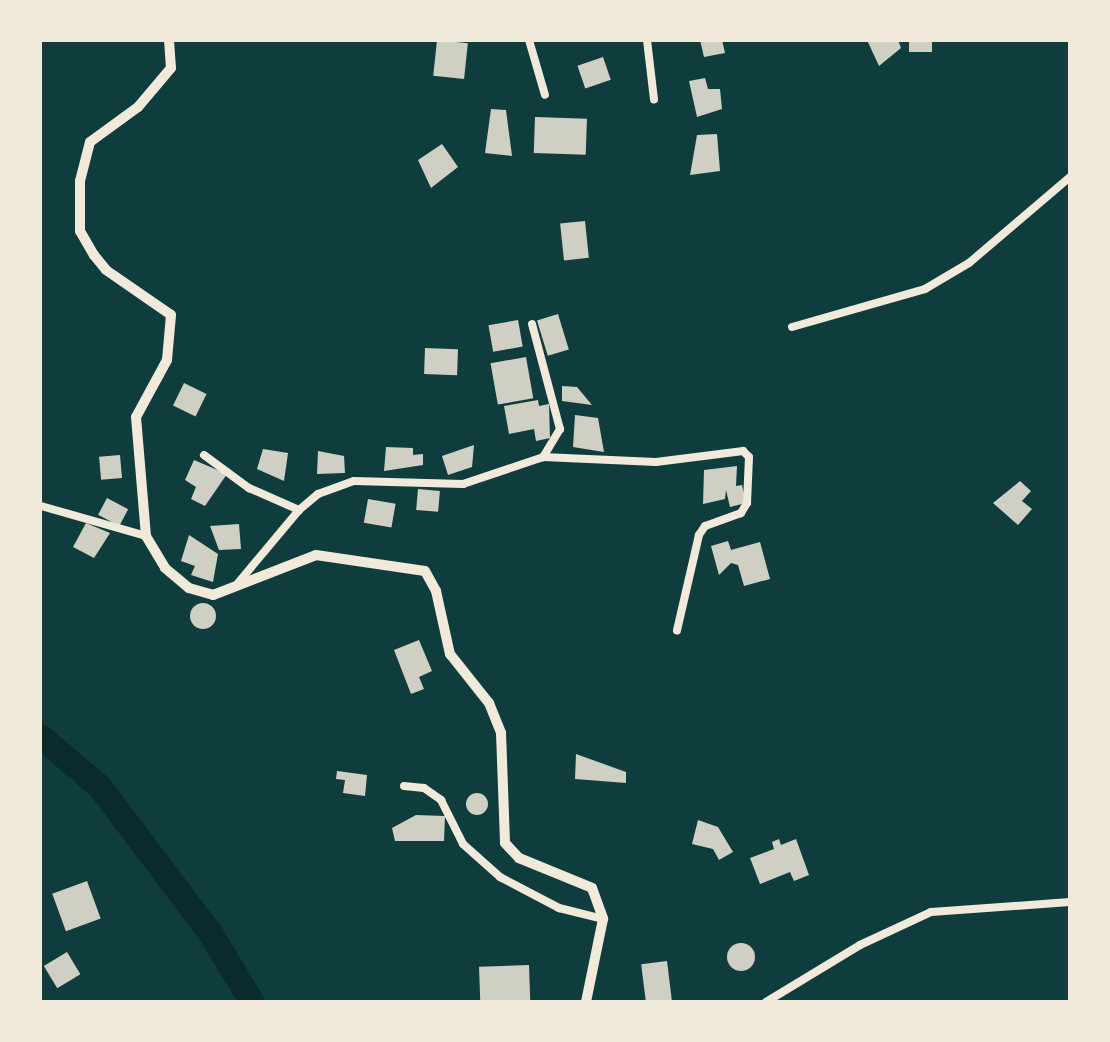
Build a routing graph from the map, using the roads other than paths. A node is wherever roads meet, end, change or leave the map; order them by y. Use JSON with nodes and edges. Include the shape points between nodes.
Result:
{"nodes":[{"id":1,"x":169,"y":40,"type":"edge"},
{"id":2,"x":529,"y":40,"type":"edge"},
{"id":3,"x":647,"y":40,"type":"edge"},
{"id":4,"x":545,"y":94,"type":"dead end"},
{"id":5,"x":654,"y":100,"type":"dead end"},
{"id":6,"x":1070,"y":176,"type":"edge"},
{"id":7,"x":532,"y":324,"type":"dead end"},
{"id":8,"x":792,"y":327,"type":"dead end"},
{"id":9,"x":204,"y":455,"type":"dead end"},
{"id":10,"x":543,"y":457,"type":"junction"},
{"id":11,"x":42,"y":506,"type":"edge"},
{"id":12,"x":299,"y":510,"type":"junction"},
{"id":13,"x":146,"y":536,"type":"junction"},
{"id":14,"x":232,"y":590,"type":"junction"},
{"id":15,"x":676,"y":630,"type":"dead end"},
{"id":16,"x":404,"y":786,"type":"dead end"},
{"id":17,"x":1070,"y":902,"type":"edge"},
{"id":18,"x":603,"y":920,"type":"junction"},
{"id":19,"x":586,"y":1002,"type":"edge"},
{"id":20,"x":766,"y":1002,"type":"edge"}],
"edges":[{"from":1,"to":13,"type":"street","via":[[171,68],[138,107],[90,142],[80,181],[80,231],[94,254],[106,270],[171,315],[167,360],[136,417]]},
{"from":2,"to":4,"type":"street"},
{"from":3,"to":5,"type":"street"},
{"from":6,"to":8,"type":"street","via":[[969,262],[925,289]]},
{"from":7,"to":10,"type":"street","via":[[560,429]]},
{"from":9,"to":12,"type":"street","via":[[249,488]]},
{"from":10,"to":12,"type":"street","via":[[464,484],[354,481],[318,494]]},
{"from":10,"to":15,"type":"street","via":[[656,462],[743,450],[749,457],[748,503],[741,514],[705,526],[699,535]]},
{"from":11,"to":13,"type":"street"},
{"from":12,"to":14,"type":"street"},
{"from":13,"to":14,"type":"street","via":[[165,568],[190,588]]},
{"from":14,"to":18,"type":"street","via":[[281,563],[316,555],[425,572],[434,582],[450,654],[489,703],[501,733],[505,843],[519,858],[592,888]]},
{"from":16,"to":18,"type":"street","via":[[424,788],[441,800],[464,844],[500,877],[559,908]]},
{"from":17,"to":20,"type":"street","via":[[931,912],[860,945]]},
{"from":18,"to":19,"type":"street"}]}
